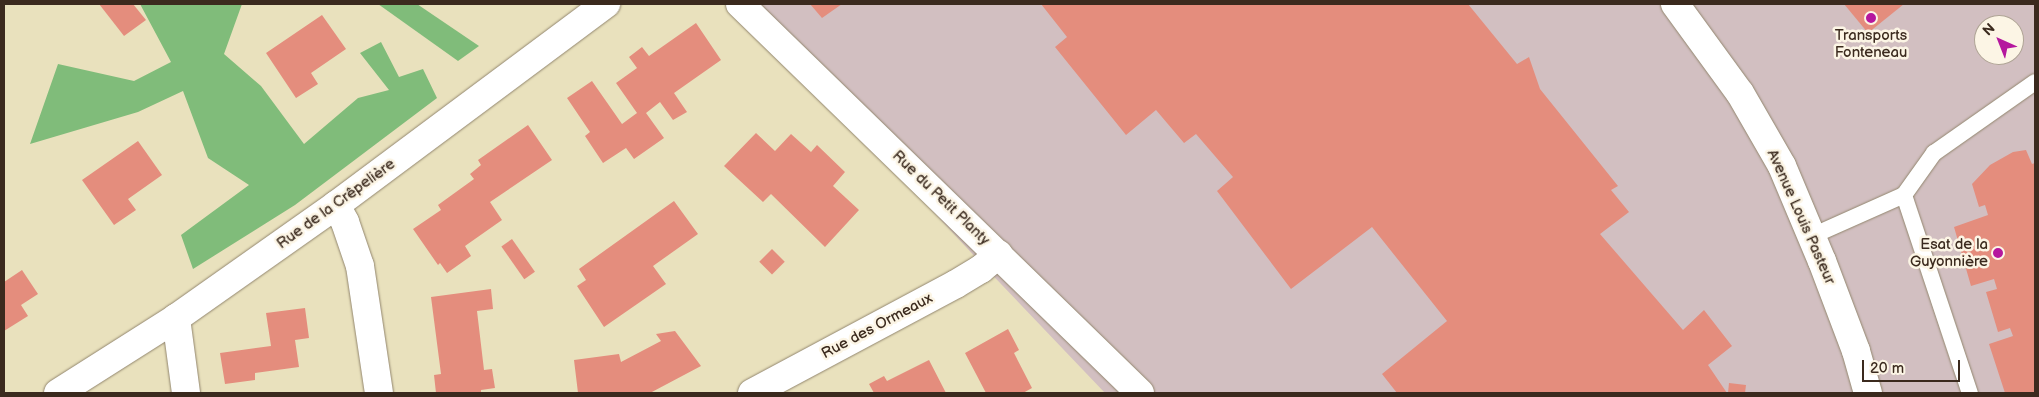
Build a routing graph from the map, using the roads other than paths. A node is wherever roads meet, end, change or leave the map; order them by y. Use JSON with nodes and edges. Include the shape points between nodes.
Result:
{"nodes":[{"id":1,"x":606,"y":4,"type":"edge"},
{"id":2,"x":740,"y":4,"type":"edge"},
{"id":3,"x":1675,"y":4,"type":"edge"},
{"id":4,"x":2035,"y":82,"type":"edge"},
{"id":5,"x":1904,"y":195,"type":"junction"},
{"id":6,"x":336,"y":205,"type":"junction"},
{"id":7,"x":1812,"y":236,"type":"junction"},
{"id":8,"x":999,"y":254,"type":"junction"},
{"id":9,"x":176,"y":318,"type":"junction"},
{"id":10,"x":58,"y":393,"type":"edge"},
{"id":11,"x":186,"y":393,"type":"edge"},
{"id":12,"x":380,"y":393,"type":"edge"},
{"id":13,"x":752,"y":393,"type":"edge"},
{"id":14,"x":1140,"y":393,"type":"edge"},
{"id":15,"x":1868,"y":393,"type":"edge"},
{"id":16,"x":1970,"y":393,"type":"edge"}],
"edges":[{"from":1,"to":6,"type":"street","name":"Rue de la Crêpelière"},
{"from":2,"to":8,"type":"street","name":"Rue du Petit Planty"},
{"from":3,"to":7,"type":"street","name":"Avenue Louis Pasteur","via":[[1740,93],[1782,166]]},
{"from":4,"to":5,"type":"lane","via":[[1934,153]]},
{"from":5,"to":7,"type":"lane"},
{"from":5,"to":16,"type":"lane"},
{"from":6,"to":9,"type":"street","name":"Rue de la Crêpelière"},
{"from":6,"to":12,"type":"street","via":[[360,266]]},
{"from":7,"to":15,"type":"street","name":"Avenue Louis Pasteur","via":[[1856,351]]},
{"from":8,"to":13,"type":"street","name":"Rue des Ormeaux","via":[[956,284]]},
{"from":8,"to":14,"type":"street","name":"Rue du Petit Planty"},
{"from":9,"to":10,"type":"street","name":"Rue de la Crêpelière"},
{"from":9,"to":11,"type":"street"}]}
